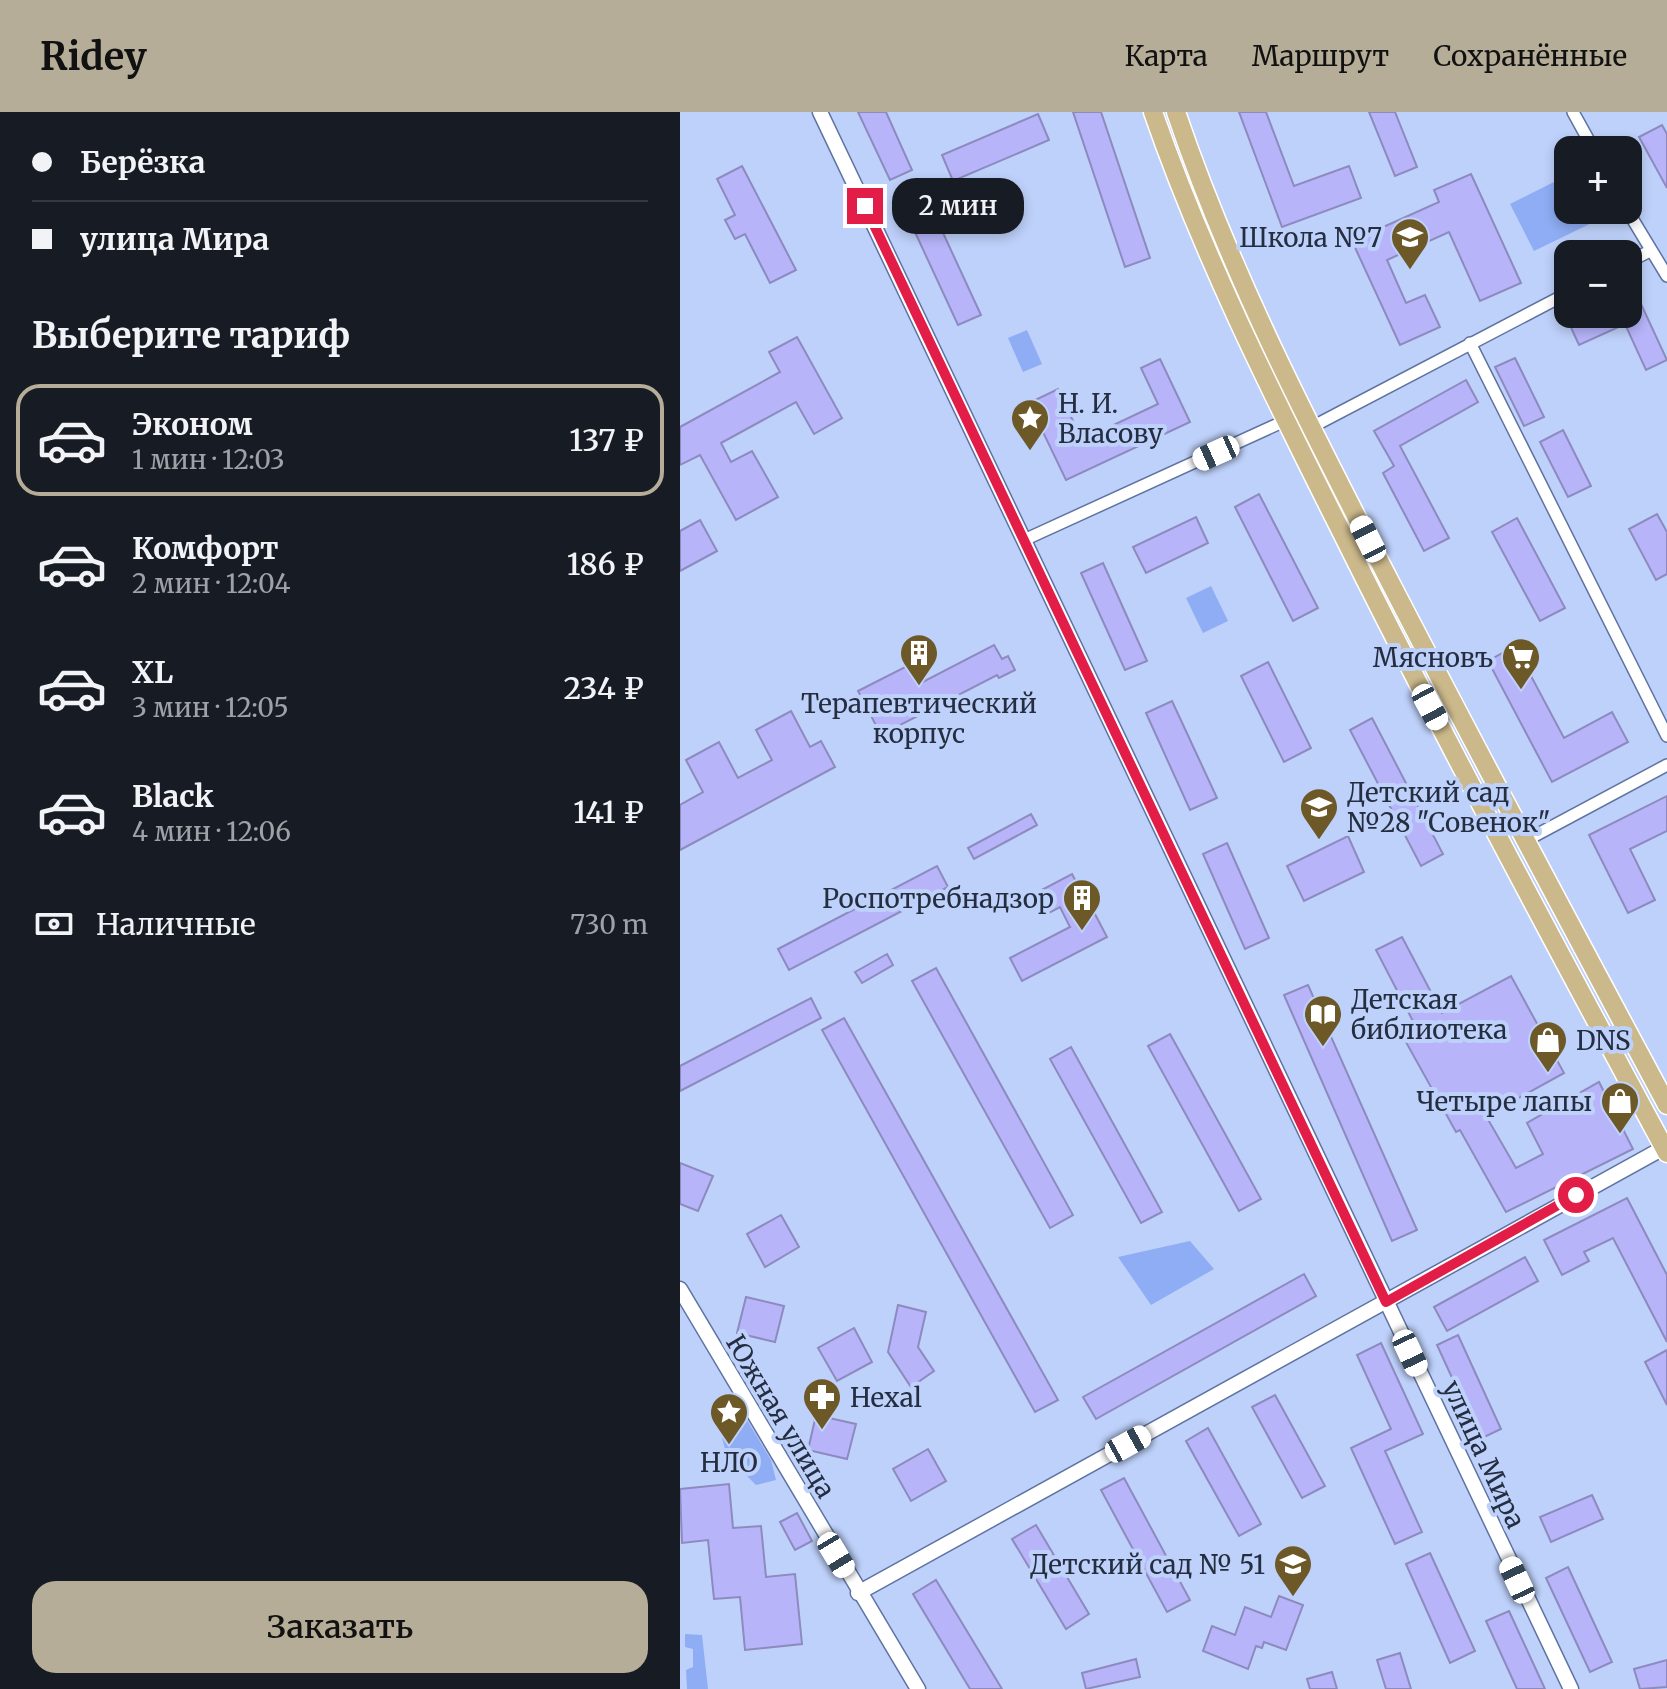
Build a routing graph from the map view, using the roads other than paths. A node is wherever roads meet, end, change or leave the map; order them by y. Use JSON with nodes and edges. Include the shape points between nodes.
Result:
{"nodes":[{"id":1,"x":820,"y":112,"type":"edge"},
{"id":2,"x":1153,"y":112,"type":"edge"},
{"id":3,"x":1176,"y":112,"type":"edge"},
{"id":4,"x":1573,"y":112,"type":"edge"},
{"id":5,"x":1586,"y":136,"type":"edge"},
{"id":6,"x":1635,"y":224,"type":"edge"},
{"id":7,"x":1650,"y":251,"type":"junction"},
{"id":8,"x":1642,"y":255,"type":"edge"},
{"id":9,"x":1667,"y":276,"type":"edge"},
{"id":10,"x":1554,"y":300,"type":"edge"},
{"id":11,"x":1470,"y":343,"type":"junction"},
{"id":12,"x":1298,"y":424,"type":"junction"},
{"id":13,"x":1024,"y":540,"type":"junction"},
{"id":14,"x":1667,"y":736,"type":"edge"},
{"id":15,"x":1667,"y":765,"type":"edge"},
{"id":16,"x":1525,"y":841,"type":"junction"},
{"id":17,"x":1667,"y":1105,"type":"edge"},
{"id":18,"x":1666,"y":1148,"type":"edge"},
{"id":19,"x":680,"y":1289,"type":"edge"},
{"id":20,"x":1386,"y":1302,"type":"junction"},
{"id":21,"x":858,"y":1593,"type":"junction"},
{"id":22,"x":918,"y":1689,"type":"edge"},
{"id":23,"x":1571,"y":1689,"type":"edge"}],
"edges":[{"from":1,"to":13,"type":"street","name":"улица Мира"},
{"from":2,"to":12,"type":"main road","via":[[1209,258]]},
{"from":3,"to":12,"type":"main road","via":[[1226,251]]},
{"from":4,"to":5,"type":"street"},
{"from":6,"to":7,"type":"street"},
{"from":7,"to":8,"type":"street"},
{"from":7,"to":9,"type":"street"},
{"from":10,"to":11,"type":"street"},
{"from":11,"to":12,"type":"street"},
{"from":11,"to":14,"type":"street"},
{"from":12,"to":13,"type":"street"},
{"from":12,"to":16,"type":"main road"},
{"from":12,"to":18,"type":"main road","via":[[1430,707]]},
{"from":13,"to":20,"type":"street","name":"улица Мира"},
{"from":15,"to":16,"type":"street"},
{"from":16,"to":17,"type":"main road"},
{"from":18,"to":20,"type":"street"},
{"from":19,"to":21,"type":"street","name":"Южная улица"},
{"from":20,"to":21,"type":"street"},
{"from":20,"to":23,"type":"street","name":"улица Мира"},
{"from":21,"to":22,"type":"street","name":"Южная улица"}]}
